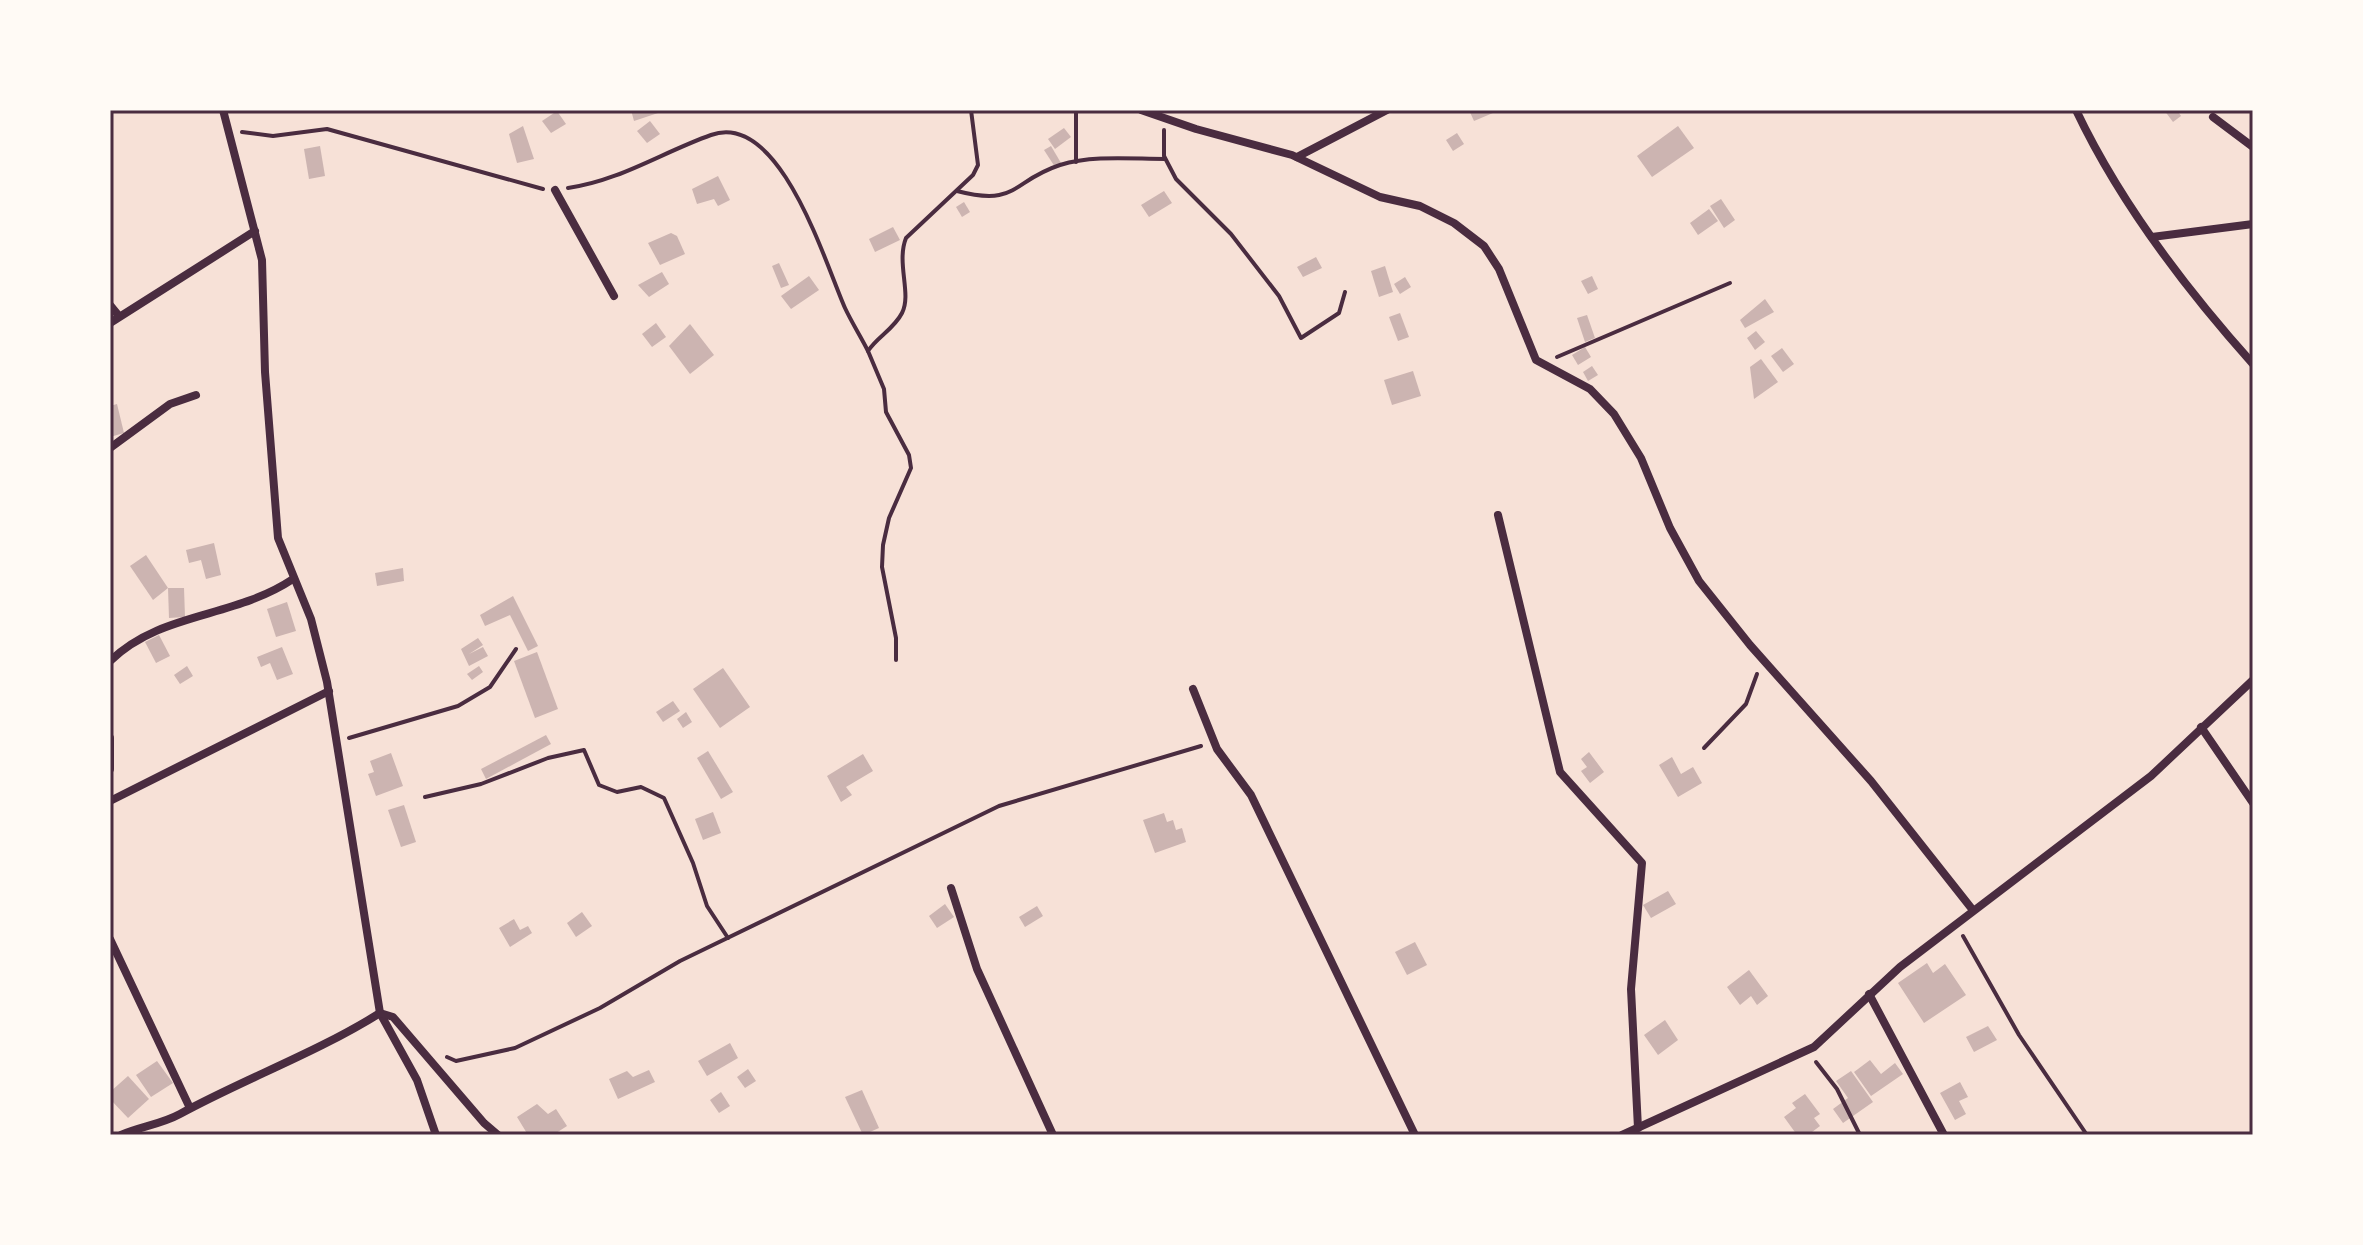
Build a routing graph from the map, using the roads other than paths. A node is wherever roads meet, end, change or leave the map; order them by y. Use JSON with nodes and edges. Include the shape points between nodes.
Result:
{"nodes":[{"id":1,"x":223,"y":110,"type":"edge"},
{"id":2,"x":1141,"y":110,"type":"edge"},
{"id":3,"x":1387,"y":110,"type":"edge"},
{"id":4,"x":2076,"y":110,"type":"edge"},
{"id":5,"x":2213,"y":117,"type":"dead end"},
{"id":6,"x":2253,"y":147,"type":"edge"},
{"id":7,"x":1297,"y":157,"type":"junction"},
{"id":8,"x":555,"y":190,"type":"road end"},
{"id":9,"x":2253,"y":224,"type":"edge"},
{"id":10,"x":255,"y":231,"type":"junction"},
{"id":11,"x":2152,"y":237,"type":"junction"},
{"id":12,"x":614,"y":296,"type":"dead end"},
{"id":13,"x":110,"y":305,"type":"edge"},
{"id":14,"x":119,"y":316,"type":"junction"},
{"id":15,"x":110,"y":323,"type":"edge"},
{"id":16,"x":2253,"y":364,"type":"edge"},
{"id":17,"x":196,"y":395,"type":"dead end"},
{"id":18,"x":110,"y":448,"type":"edge"},
{"id":19,"x":1498,"y":515,"type":"dead end"},
{"id":20,"x":293,"y":579,"type":"junction"},
{"id":21,"x":110,"y":645,"type":"edge"},
{"id":22,"x":118,"y":653,"type":"junction"},
{"id":23,"x":110,"y":661,"type":"edge"},
{"id":24,"x":2253,"y":680,"type":"edge"},
{"id":25,"x":1193,"y":689,"type":"dead end"},
{"id":26,"x":329,"y":691,"type":"junction"},
{"id":27,"x":2201,"y":727,"type":"junction"},
{"id":28,"x":110,"y":738,"type":"edge"},
{"id":29,"x":110,"y":769,"type":"edge"},
{"id":30,"x":110,"y":801,"type":"edge"},
{"id":31,"x":2253,"y":803,"type":"edge"},
{"id":32,"x":951,"y":888,"type":"dead end"},
{"id":33,"x":1972,"y":909,"type":"junction"},
{"id":34,"x":110,"y":939,"type":"edge"},
{"id":35,"x":1869,"y":994,"type":"junction"},
{"id":36,"x":380,"y":1013,"type":"junction"},
{"id":37,"x":189,"y":1106,"type":"junction"},
{"id":38,"x":484,"y":1123,"type":"junction"},
{"id":39,"x":1638,"y":1128,"type":"junction"},
{"id":40,"x":121,"y":1135,"type":"edge"},
{"id":41,"x":436,"y":1135,"type":"edge"},
{"id":42,"x":491,"y":1135,"type":"edge"},
{"id":43,"x":498,"y":1135,"type":"edge"},
{"id":44,"x":1053,"y":1135,"type":"edge"},
{"id":45,"x":1415,"y":1135,"type":"edge"},
{"id":46,"x":1623,"y":1135,"type":"edge"},
{"id":47,"x":1944,"y":1135,"type":"edge"}],
"edges":[{"from":1,"to":10,"type":"street"},
{"from":2,"to":7,"type":"street"},
{"from":3,"to":7,"type":"street"},
{"from":4,"to":11,"type":"street"},
{"from":5,"to":6,"type":"street"},
{"from":7,"to":33,"type":"street","via":[[1380,197],[1420,206],[1477,240],[1499,269],[1532,354],[1540,364],[1590,389],[1614,414],[1641,458],[1693,571]]},
{"from":8,"to":12,"type":"street"},
{"from":9,"to":11,"type":"street"},
{"from":10,"to":14,"type":"street"},
{"from":10,"to":20,"type":"street","via":[[262,260],[274,513]]},
{"from":11,"to":16,"type":"street"},
{"from":13,"to":14,"type":"street"},
{"from":14,"to":15,"type":"street"},
{"from":17,"to":18,"type":"street","via":[[170,404]]},
{"from":19,"to":39,"type":"street","via":[[1560,772],[1642,863],[1631,989]]},
{"from":20,"to":22,"type":"street","via":[[247,605],[153,629]]},
{"from":20,"to":26,"type":"street","via":[[311,619]]},
{"from":21,"to":22,"type":"street"},
{"from":22,"to":23,"type":"street"},
{"from":24,"to":27,"type":"street"},
{"from":25,"to":45,"type":"street","via":[[1217,749],[1251,795]]},
{"from":26,"to":30,"type":"street"},
{"from":26,"to":36,"type":"street"},
{"from":27,"to":31,"type":"street"},
{"from":27,"to":33,"type":"street","via":[[2151,776]]},
{"from":28,"to":29,"type":"street"},
{"from":32,"to":44,"type":"street","via":[[977,969]]},
{"from":33,"to":35,"type":"street"},
{"from":34,"to":37,"type":"street"},
{"from":35,"to":39,"type":"street","via":[[1806,1051]]},
{"from":35,"to":47,"type":"street"},
{"from":36,"to":37,"type":"street","via":[[233,1090]]},
{"from":36,"to":38,"type":"street","via":[[393,1017]]},
{"from":36,"to":41,"type":"street","via":[[417,1080]]},
{"from":37,"to":40,"type":"street","via":[[176,1116]]},
{"from":38,"to":42,"type":"street"},
{"from":38,"to":43,"type":"street"},
{"from":39,"to":46,"type":"street"}]}
